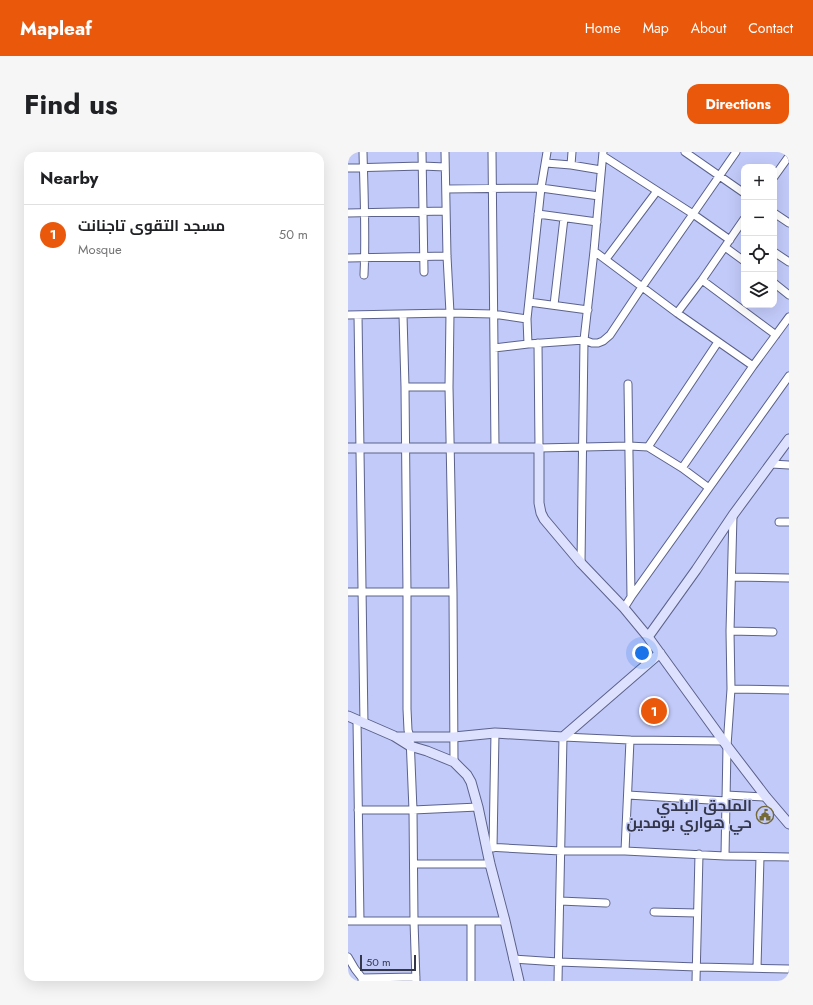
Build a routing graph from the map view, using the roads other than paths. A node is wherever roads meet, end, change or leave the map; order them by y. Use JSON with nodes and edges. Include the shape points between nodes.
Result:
{"nodes":[{"id":1,"x":363,"y":152,"type":"edge"},
{"id":2,"x":422,"y":152,"type":"edge"},
{"id":3,"x":445,"y":152,"type":"edge"},
{"id":4,"x":492,"y":152,"type":"edge"},
{"id":5,"x":547,"y":152,"type":"edge"},
{"id":6,"x":572,"y":152,"type":"edge"},
{"id":7,"x":736,"y":152,"type":"edge"},
{"id":8,"x":689,"y":153,"type":"edge"},
{"id":9,"x":603,"y":154,"type":"edge"},
{"id":10,"x":789,"y":156,"type":"edge"},
{"id":11,"x":546,"y":162,"type":"junction"},
{"id":12,"x":570,"y":165,"type":"junction"},
{"id":13,"x":422,"y":166,"type":"junction"},
{"id":14,"x":445,"y":167,"type":"junction"},
{"id":15,"x":348,"y":168,"type":"edge"},
{"id":16,"x":363,"y":168,"type":"junction"},
{"id":17,"x":601,"y":170,"type":"junction"},
{"id":18,"x":777,"y":173,"type":"edge"},
{"id":19,"x":719,"y":176,"type":"junction"},
{"id":20,"x":493,"y":188,"type":"junction"},
{"id":21,"x":541,"y":188,"type":"junction"},
{"id":22,"x":446,"y":189,"type":"junction"},
{"id":23,"x":657,"y":191,"type":"junction"},
{"id":24,"x":741,"y":191,"type":"edge"},
{"id":25,"x":599,"y":196,"type":"junction"},
{"id":26,"x":424,"y":211,"type":"junction"},
{"id":27,"x":446,"y":211,"type":"junction"},
{"id":28,"x":348,"y":212,"type":"edge"},
{"id":29,"x":365,"y":212,"type":"junction"},
{"id":30,"x":538,"y":214,"type":"junction"},
{"id":31,"x":693,"y":214,"type":"junction"},
{"id":32,"x":777,"y":215,"type":"edge"},
{"id":33,"x":564,"y":218,"type":"junction"},
{"id":34,"x":596,"y":222,"type":"junction"},
{"id":35,"x":789,"y":223,"type":"edge"},
{"id":36,"x":741,"y":230,"type":"edge"},
{"id":37,"x":730,"y":240,"type":"junction"},
{"id":38,"x":725,"y":247,"type":"junction"},
{"id":39,"x":594,"y":251,"type":"junction"},
{"id":40,"x":777,"y":254,"type":"edge"},
{"id":41,"x":424,"y":256,"type":"junction"},
{"id":42,"x":447,"y":256,"type":"junction"},
{"id":43,"x":348,"y":258,"type":"edge"},
{"id":44,"x":365,"y":258,"type":"junction"},
{"id":45,"x":606,"y":259,"type":"junction"},
{"id":46,"x":741,"y":259,"type":"edge"},
{"id":47,"x":789,"y":262,"type":"edge"},
{"id":48,"x":424,"y":272,"type":"dead end"},
{"id":49,"x":364,"y":276,"type":"dead end"},
{"id":50,"x":702,"y":280,"type":"junction"},
{"id":51,"x":777,"y":285,"type":"edge"},
{"id":52,"x":642,"y":287,"type":"junction"},
{"id":53,"x":789,"y":295,"type":"edge"},
{"id":54,"x":529,"y":302,"type":"junction"},
{"id":55,"x":554,"y":305,"type":"junction"},
{"id":56,"x":588,"y":310,"type":"junction"},
{"id":57,"x":450,"y":313,"type":"junction"},
{"id":58,"x":677,"y":313,"type":"junction"},
{"id":59,"x":493,"y":314,"type":"junction"},
{"id":60,"x":348,"y":315,"type":"edge"},
{"id":61,"x":358,"y":315,"type":"junction"},
{"id":62,"x":403,"y":315,"type":"junction"},
{"id":63,"x":789,"y":317,"type":"edge"},
{"id":64,"x":527,"y":319,"type":"junction"},
{"id":65,"x":776,"y":335,"type":"junction"},
{"id":66,"x":584,"y":340,"type":"junction"},
{"id":67,"x":718,"y":342,"type":"junction"},
{"id":68,"x":538,"y":343,"type":"junction"},
{"id":69,"x":528,"y":344,"type":"junction"},
{"id":70,"x":494,"y":348,"type":"junction"},
{"id":71,"x":753,"y":366,"type":"junction"},
{"id":72,"x":789,"y":376,"type":"edge"},
{"id":73,"x":628,"y":384,"type":"dead end"},
{"id":74,"x":405,"y":387,"type":"junction"},
{"id":75,"x":449,"y":387,"type":"junction"},
{"id":76,"x":789,"y":439,"type":"edge"},
{"id":77,"x":628,"y":446,"type":"junction"},
{"id":78,"x":495,"y":447,"type":"junction"},
{"id":79,"x":582,"y":447,"type":"junction"},
{"id":80,"x":648,"y":447,"type":"junction"},
{"id":81,"x":348,"y":448,"type":"edge"},
{"id":82,"x":360,"y":448,"type":"junction"},
{"id":83,"x":405,"y":448,"type":"junction"},
{"id":84,"x":451,"y":448,"type":"junction"},
{"id":85,"x":539,"y":448,"type":"junction"},
{"id":86,"x":771,"y":464,"type":"junction"},
{"id":87,"x":789,"y":465,"type":"edge"},
{"id":88,"x":682,"y":468,"type":"junction"},
{"id":89,"x":709,"y":488,"type":"junction"},
{"id":90,"x":733,"y":515,"type":"junction"},
{"id":91,"x":779,"y":522,"type":"dead end"},
{"id":92,"x":789,"y":522,"type":"edge"},
{"id":93,"x":581,"y":563,"type":"junction"},
{"id":94,"x":732,"y":577,"type":"junction"},
{"id":95,"x":789,"y":578,"type":"edge"},
{"id":96,"x":348,"y":592,"type":"edge"},
{"id":97,"x":362,"y":592,"type":"junction"},
{"id":98,"x":454,"y":592,"type":"junction"},
{"id":99,"x":407,"y":593,"type":"junction"},
{"id":100,"x":631,"y":597,"type":"junction"},
{"id":101,"x":624,"y":608,"type":"junction"},
{"id":102,"x":730,"y":631,"type":"junction"},
{"id":103,"x":773,"y":632,"type":"dead end"},
{"id":104,"x":648,"y":637,"type":"junction"},
{"id":105,"x":660,"y":654,"type":"junction"},
{"id":106,"x":731,"y":690,"type":"junction"},
{"id":107,"x":789,"y":690,"type":"edge"},
{"id":108,"x":348,"y":716,"type":"edge"},
{"id":109,"x":361,"y":722,"type":"junction"},
{"id":110,"x":495,"y":733,"type":"junction"},
{"id":111,"x":454,"y":737,"type":"junction"},
{"id":112,"x":563,"y":738,"type":"junction"},
{"id":113,"x":630,"y":740,"type":"junction"},
{"id":114,"x":410,"y":742,"type":"junction"},
{"id":115,"x":725,"y":744,"type":"junction"},
{"id":116,"x":454,"y":762,"type":"junction"},
{"id":117,"x":628,"y":795,"type":"junction"},
{"id":118,"x":766,"y":797,"type":"junction"},
{"id":119,"x":726,"y":798,"type":"junction"},
{"id":120,"x":478,"y":807,"type":"junction"},
{"id":121,"x":358,"y":810,"type":"junction"},
{"id":122,"x":413,"y":810,"type":"junction"},
{"id":123,"x":789,"y":824,"type":"edge"},
{"id":124,"x":490,"y":848,"type":"junction"},
{"id":125,"x":561,"y":852,"type":"junction"},
{"id":126,"x":626,"y":852,"type":"junction"},
{"id":127,"x":699,"y":854,"type":"junction"},
{"id":128,"x":725,"y":856,"type":"junction"},
{"id":129,"x":760,"y":857,"type":"junction"},
{"id":130,"x":789,"y":857,"type":"edge"},
{"id":131,"x":414,"y":864,"type":"junction"},
{"id":132,"x":490,"y":864,"type":"junction"},
{"id":133,"x":560,"y":901,"type":"junction"},
{"id":134,"x":606,"y":903,"type":"dead end"},
{"id":135,"x":654,"y":912,"type":"dead end"},
{"id":136,"x":697,"y":913,"type":"junction"},
{"id":137,"x":360,"y":921,"type":"junction"},
{"id":138,"x":414,"y":921,"type":"junction"},
{"id":139,"x":471,"y":921,"type":"junction"},
{"id":140,"x":505,"y":921,"type":"junction"},
{"id":141,"x":348,"y":922,"type":"edge"},
{"id":142,"x":348,"y":957,"type":"edge"},
{"id":143,"x":513,"y":959,"type":"junction"},
{"id":144,"x":558,"y":962,"type":"junction"},
{"id":145,"x":697,"y":967,"type":"junction"},
{"id":146,"x":757,"y":968,"type":"junction"},
{"id":147,"x":789,"y":968,"type":"edge"},
{"id":148,"x":362,"y":979,"type":"edge"},
{"id":149,"x":416,"y":979,"type":"edge"},
{"id":150,"x":471,"y":981,"type":"edge"},
{"id":151,"x":519,"y":981,"type":"edge"},
{"id":152,"x":558,"y":981,"type":"edge"},
{"id":153,"x":696,"y":981,"type":"edge"}],
"edges":[{"from":1,"to":16,"type":"street"},
{"from":2,"to":13,"type":"street"},
{"from":3,"to":14,"type":"street"},
{"from":4,"to":20,"type":"street"},
{"from":5,"to":11,"type":"street"},
{"from":6,"to":12,"type":"street"},
{"from":7,"to":19,"type":"street"},
{"from":8,"to":19,"type":"street"},
{"from":9,"to":17,"type":"street"},
{"from":9,"to":23,"type":"street"},
{"from":10,"to":18,"type":"street"},
{"from":11,"to":12,"type":"street"},
{"from":11,"to":21,"type":"street"},
{"from":12,"to":17,"type":"street"},
{"from":13,"to":14,"type":"street"},
{"from":13,"to":16,"type":"street"},
{"from":13,"to":26,"type":"street"},
{"from":14,"to":22,"type":"street"},
{"from":15,"to":16,"type":"street"},
{"from":16,"to":29,"type":"street"},
{"from":17,"to":25,"type":"street"},
{"from":19,"to":24,"type":"street"},
{"from":19,"to":31,"type":"street"},
{"from":20,"to":21,"type":"street"},
{"from":20,"to":22,"type":"street"},
{"from":20,"to":59,"type":"street"},
{"from":21,"to":25,"type":"street"},
{"from":21,"to":30,"type":"street"},
{"from":22,"to":27,"type":"street"},
{"from":23,"to":31,"type":"street"},
{"from":23,"to":45,"type":"street"},
{"from":25,"to":34,"type":"street"},
{"from":26,"to":27,"type":"street"},
{"from":26,"to":29,"type":"street"},
{"from":26,"to":41,"type":"street"},
{"from":27,"to":42,"type":"street"},
{"from":28,"to":29,"type":"street"},
{"from":29,"to":44,"type":"street"},
{"from":30,"to":33,"type":"street"},
{"from":30,"to":54,"type":"street"},
{"from":31,"to":37,"type":"street"},
{"from":31,"to":52,"type":"street"},
{"from":32,"to":35,"type":"street"},
{"from":33,"to":34,"type":"street"},
{"from":33,"to":55,"type":"street"},
{"from":34,"to":39,"type":"street"},
{"from":36,"to":37,"type":"street"},
{"from":37,"to":38,"type":"street"},
{"from":38,"to":46,"type":"street"},
{"from":38,"to":50,"type":"street"},
{"from":39,"to":45,"type":"street"},
{"from":39,"to":56,"type":"street"},
{"from":40,"to":47,"type":"street"},
{"from":41,"to":42,"type":"street"},
{"from":41,"to":44,"type":"street"},
{"from":41,"to":48,"type":"street"},
{"from":42,"to":57,"type":"street"},
{"from":43,"to":44,"type":"street"},
{"from":44,"to":49,"type":"street"},
{"from":45,"to":52,"type":"street"},
{"from":50,"to":58,"type":"street"},
{"from":50,"to":65,"type":"street"},
{"from":51,"to":53,"type":"street"},
{"from":52,"to":58,"type":"street"},
{"from":52,"to":66,"type":"street","via":[[610,335],[598,343]]},
{"from":54,"to":55,"type":"street"},
{"from":54,"to":64,"type":"street"},
{"from":55,"to":56,"type":"street"},
{"from":56,"to":66,"type":"street"},
{"from":57,"to":59,"type":"street"},
{"from":57,"to":62,"type":"street"},
{"from":57,"to":75,"type":"street"},
{"from":58,"to":67,"type":"street"},
{"from":59,"to":64,"type":"street"},
{"from":59,"to":70,"type":"street"},
{"from":60,"to":61,"type":"street"},
{"from":61,"to":62,"type":"street"},
{"from":61,"to":82,"type":"street"},
{"from":62,"to":74,"type":"street"},
{"from":63,"to":65,"type":"street"},
{"from":64,"to":69,"type":"street"},
{"from":65,"to":71,"type":"street"},
{"from":66,"to":68,"type":"street"},
{"from":66,"to":79,"type":"street"},
{"from":67,"to":71,"type":"street"},
{"from":67,"to":80,"type":"street"},
{"from":68,"to":69,"type":"street"},
{"from":68,"to":85,"type":"street"},
{"from":69,"to":70,"type":"street"},
{"from":70,"to":78,"type":"street"},
{"from":71,"to":88,"type":"street"},
{"from":72,"to":89,"type":"street"},
{"from":73,"to":77,"type":"street"},
{"from":74,"to":75,"type":"street"},
{"from":74,"to":83,"type":"street"},
{"from":75,"to":84,"type":"street"},
{"from":76,"to":86,"type":"street"},
{"from":77,"to":79,"type":"street"},
{"from":77,"to":80,"type":"street"},
{"from":77,"to":100,"type":"street"},
{"from":78,"to":84,"type":"street"},
{"from":78,"to":85,"type":"street"},
{"from":79,"to":85,"type":"street"},
{"from":79,"to":93,"type":"street"},
{"from":80,"to":88,"type":"street"},
{"from":81,"to":82,"type":"street"},
{"from":82,"to":83,"type":"street"},
{"from":82,"to":97,"type":"street"},
{"from":83,"to":84,"type":"street"},
{"from":83,"to":99,"type":"street"},
{"from":84,"to":98,"type":"street"},
{"from":85,"to":93,"type":"street","via":[[541,513]]},
{"from":86,"to":87,"type":"street"},
{"from":86,"to":90,"type":"street"},
{"from":88,"to":89,"type":"street"},
{"from":89,"to":100,"type":"street"},
{"from":90,"to":94,"type":"street"},
{"from":90,"to":104,"type":"street"},
{"from":91,"to":92,"type":"street"},
{"from":93,"to":101,"type":"street"},
{"from":94,"to":95,"type":"street"},
{"from":94,"to":102,"type":"street"},
{"from":96,"to":97,"type":"street"},
{"from":97,"to":99,"type":"street"},
{"from":97,"to":109,"type":"street"},
{"from":98,"to":99,"type":"street"},
{"from":98,"to":111,"type":"street"},
{"from":99,"to":114,"type":"street","via":[[407,709]]},
{"from":100,"to":101,"type":"street"},
{"from":101,"to":104,"type":"street"},
{"from":102,"to":103,"type":"street"},
{"from":102,"to":106,"type":"street"},
{"from":104,"to":105,"type":"street"},
{"from":105,"to":112,"type":"street"},
{"from":105,"to":115,"type":"street"},
{"from":106,"to":107,"type":"street"},
{"from":106,"to":115,"type":"street"},
{"from":108,"to":109,"type":"street"},
{"from":109,"to":114,"type":"street"},
{"from":109,"to":121,"type":"street"},
{"from":110,"to":111,"type":"street"},
{"from":110,"to":112,"type":"street"},
{"from":110,"to":124,"type":"street"},
{"from":111,"to":114,"type":"street"},
{"from":111,"to":116,"type":"street"},
{"from":112,"to":113,"type":"street"},
{"from":112,"to":125,"type":"street"},
{"from":113,"to":115,"type":"street"},
{"from":113,"to":117,"type":"street"},
{"from":114,"to":116,"type":"street"},
{"from":114,"to":122,"type":"street"},
{"from":115,"to":118,"type":"street"},
{"from":115,"to":119,"type":"street"},
{"from":116,"to":120,"type":"street","via":[[471,782]]},
{"from":117,"to":119,"type":"street"},
{"from":117,"to":126,"type":"street"},
{"from":118,"to":119,"type":"street"},
{"from":118,"to":123,"type":"street"},
{"from":119,"to":128,"type":"street"},
{"from":120,"to":122,"type":"street"},
{"from":120,"to":124,"type":"street"},
{"from":121,"to":122,"type":"street"},
{"from":121,"to":137,"type":"street"},
{"from":122,"to":131,"type":"street"},
{"from":124,"to":125,"type":"street"},
{"from":124,"to":132,"type":"street"},
{"from":125,"to":126,"type":"street"},
{"from":125,"to":133,"type":"street"},
{"from":126,"to":127,"type":"street"},
{"from":127,"to":128,"type":"street"},
{"from":127,"to":136,"type":"street"},
{"from":128,"to":129,"type":"street"},
{"from":129,"to":130,"type":"street"},
{"from":129,"to":146,"type":"street"},
{"from":131,"to":132,"type":"street"},
{"from":131,"to":138,"type":"street"},
{"from":132,"to":140,"type":"street"},
{"from":133,"to":134,"type":"street"},
{"from":133,"to":144,"type":"street"},
{"from":135,"to":136,"type":"street"},
{"from":136,"to":145,"type":"street"},
{"from":137,"to":138,"type":"street"},
{"from":137,"to":141,"type":"street"},
{"from":138,"to":139,"type":"street"},
{"from":138,"to":149,"type":"street"},
{"from":139,"to":140,"type":"street"},
{"from":139,"to":150,"type":"street"},
{"from":140,"to":143,"type":"street"},
{"from":142,"to":148,"type":"street"},
{"from":143,"to":144,"type":"street"},
{"from":143,"to":151,"type":"street"},
{"from":144,"to":145,"type":"street"},
{"from":144,"to":152,"type":"street"},
{"from":145,"to":146,"type":"street"},
{"from":145,"to":153,"type":"street"},
{"from":146,"to":147,"type":"street"},
{"from":148,"to":149,"type":"street"}]}
